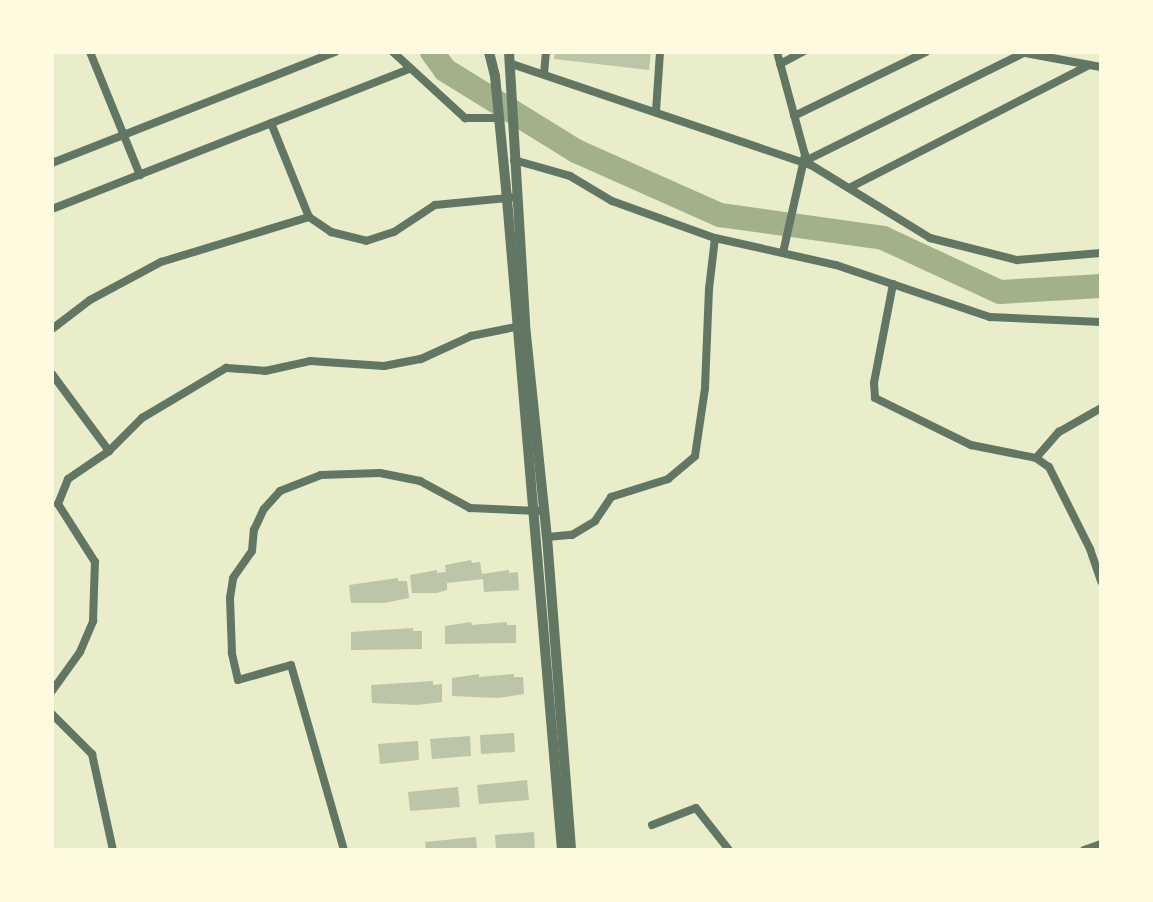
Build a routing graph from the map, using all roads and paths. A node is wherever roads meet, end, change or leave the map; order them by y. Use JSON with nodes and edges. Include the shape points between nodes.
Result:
{"nodes":[{"id":1,"x":90,"y":52,"type":"edge"},
{"id":2,"x":335,"y":52,"type":"edge"},
{"id":3,"x":393,"y":52,"type":"edge"},
{"id":4,"x":489,"y":52,"type":"edge"},
{"id":5,"x":546,"y":52,"type":"edge"},
{"id":6,"x":660,"y":52,"type":"edge"},
{"id":7,"x":777,"y":52,"type":"edge"},
{"id":8,"x":803,"y":52,"type":"edge"},
{"id":9,"x":926,"y":52,"type":"edge"},
{"id":10,"x":1022,"y":52,"type":"edge"},
{"id":11,"x":509,"y":57,"type":"edge"},
{"id":12,"x":780,"y":64,"type":"junction"},
{"id":13,"x":1089,"y":65,"type":"junction"},
{"id":14,"x":1101,"y":67,"type":"edge"},
{"id":15,"x":410,"y":69,"type":"junction"},
{"id":16,"x":544,"y":74,"type":"junction"},
{"id":17,"x":656,"y":111,"type":"junction"},
{"id":18,"x":794,"y":116,"type":"junction"},
{"id":19,"x":499,"y":118,"type":"junction"},
{"id":20,"x":271,"y":123,"type":"junction"},
{"id":21,"x":124,"y":135,"type":"junction"},
{"id":22,"x":514,"y":160,"type":"junction"},
{"id":23,"x":803,"y":162,"type":"junction"},
{"id":24,"x":52,"y":163,"type":"edge"},
{"id":25,"x":140,"y":175,"type":"junction"},
{"id":26,"x":849,"y":188,"type":"junction"},
{"id":27,"x":511,"y":198,"type":"junction"},
{"id":28,"x":52,"y":209,"type":"edge"},
{"id":29,"x":309,"y":217,"type":"junction"},
{"id":30,"x":715,"y":238,"type":"junction"},
{"id":31,"x":783,"y":253,"type":"junction"},
{"id":32,"x":1101,"y":253,"type":"edge"},
{"id":33,"x":893,"y":284,"type":"junction"},
{"id":34,"x":1101,"y":322,"type":"edge"},
{"id":35,"x":521,"y":326,"type":"junction"},
{"id":36,"x":52,"y":329,"type":"edge"},
{"id":37,"x":52,"y":374,"type":"edge"},
{"id":38,"x":1101,"y":408,"type":"edge"},
{"id":39,"x":109,"y":451,"type":"junction"},
{"id":40,"x":1036,"y":458,"type":"junction"},
{"id":41,"x":538,"y":511,"type":"junction"},
{"id":42,"x":547,"y":537,"type":"junction"},
{"id":43,"x":1101,"y":581,"type":"edge"},
{"id":44,"x":52,"y":691,"type":"edge"},
{"id":45,"x":52,"y":714,"type":"edge"},
{"id":46,"x":652,"y":825,"type":"dead end"},
{"id":47,"x":1101,"y":844,"type":"edge"},
{"id":48,"x":113,"y":850,"type":"edge"},
{"id":49,"x":344,"y":850,"type":"edge"},
{"id":50,"x":562,"y":850,"type":"edge"},
{"id":51,"x":571,"y":850,"type":"edge"},
{"id":52,"x":729,"y":850,"type":"edge"},
{"id":53,"x":1084,"y":850,"type":"edge"}],
"edges":[{"from":1,"to":21,"type":"street"},
{"from":2,"to":21,"type":"street"},
{"from":3,"to":15,"type":"street"},
{"from":4,"to":19,"type":"street"},
{"from":5,"to":16,"type":"street"},
{"from":6,"to":17,"type":"street"},
{"from":7,"to":12,"type":"street"},
{"from":8,"to":12,"type":"street"},
{"from":9,"to":18,"type":"street"},
{"from":10,"to":13,"type":"street"},
{"from":10,"to":23,"type":"street"},
{"from":11,"to":16,"type":"street"},
{"from":11,"to":22,"type":"street"},
{"from":12,"to":18,"type":"street"},
{"from":13,"to":14,"type":"street"},
{"from":13,"to":26,"type":"street"},
{"from":15,"to":19,"type":"street","via":[[465,118]]},
{"from":15,"to":20,"type":"street"},
{"from":16,"to":17,"type":"street"},
{"from":17,"to":23,"type":"street"},
{"from":18,"to":23,"type":"street"},
{"from":19,"to":27,"type":"street"},
{"from":20,"to":25,"type":"street"},
{"from":20,"to":29,"type":"street"},
{"from":21,"to":24,"type":"street"},
{"from":21,"to":25,"type":"street"},
{"from":22,"to":27,"type":"street"},
{"from":22,"to":30,"type":"street","via":[[570,176],[612,201]]},
{"from":23,"to":26,"type":"street"},
{"from":23,"to":31,"type":"street"},
{"from":25,"to":28,"type":"street"},
{"from":26,"to":32,"type":"street","via":[[930,238],[991,254],[1017,260]]},
{"from":27,"to":29,"type":"street","via":[[435,205],[394,232],[366,241],[331,232]]},
{"from":27,"to":35,"type":"street"},
{"from":29,"to":36,"type":"street","via":[[161,262],[90,300]]},
{"from":30,"to":31,"type":"street"},
{"from":30,"to":42,"type":"street","via":[[695,456],[668,479],[611,497],[595,521],[572,535]]},
{"from":31,"to":33,"type":"street"},
{"from":33,"to":34,"type":"street","via":[[990,317]]},
{"from":33,"to":40,"type":"street","via":[[875,398],[971,445]]},
{"from":35,"to":39,"type":"street","via":[[471,336],[421,359],[384,366],[310,361],[265,371],[226,368],[142,418]]},
{"from":35,"to":41,"type":"street"},
{"from":37,"to":39,"type":"street"},
{"from":38,"to":40,"type":"street","via":[[1059,432]]},
{"from":39,"to":44,"type":"street","via":[[68,479],[58,504],[95,562],[93,621],[80,652]]},
{"from":40,"to":43,"type":"street","via":[[1049,467]]},
{"from":41,"to":42,"type":"street"},
{"from":41,"to":49,"type":"street","via":[[470,508],[420,481],[380,473],[321,475],[280,491],[264,509],[252,551],[233,578],[232,653],[238,680],[291,665]]},
{"from":41,"to":50,"type":"street"},
{"from":42,"to":51,"type":"street"},
{"from":45,"to":48,"type":"street","via":[[92,754]]},
{"from":46,"to":52,"type":"street","via":[[696,808]]},
{"from":47,"to":53,"type":"street"}]}
